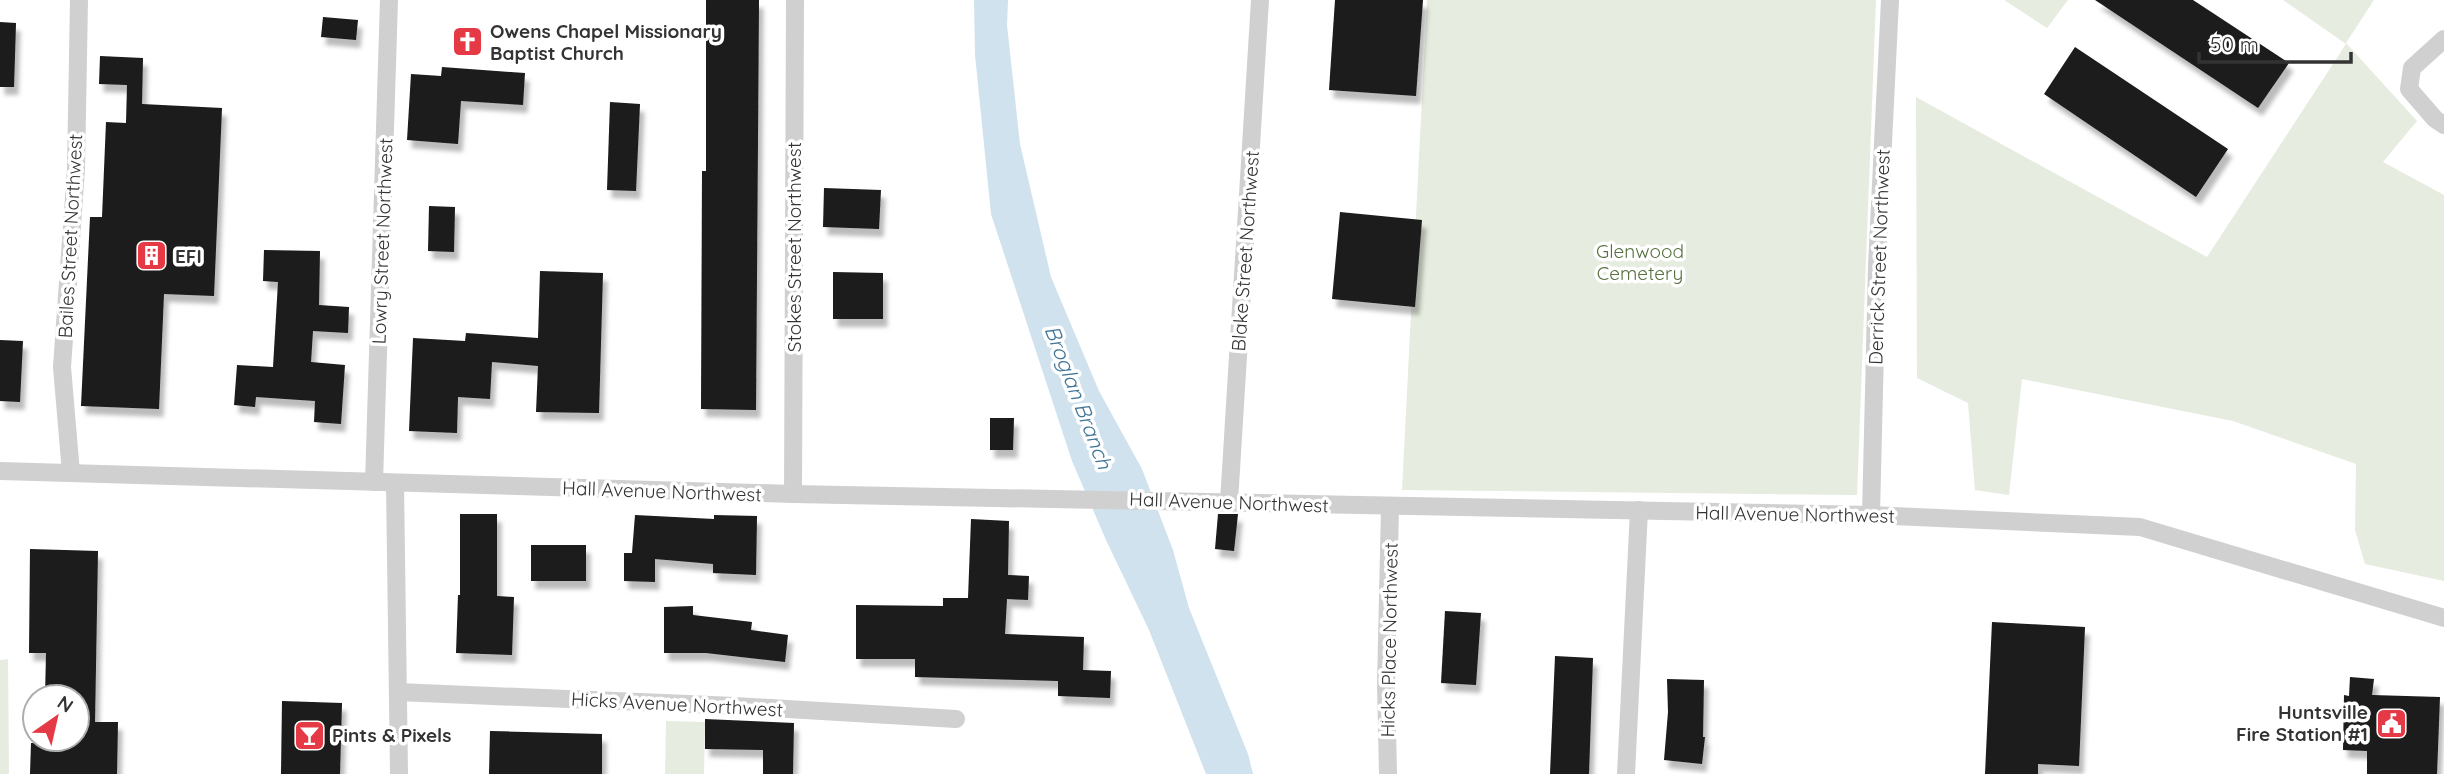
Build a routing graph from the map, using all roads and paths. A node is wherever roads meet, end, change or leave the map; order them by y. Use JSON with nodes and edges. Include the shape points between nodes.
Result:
{"nodes":[{"id":1,"x":79,"y":0,"type":"edge"},
{"id":2,"x":389,"y":0,"type":"edge"},
{"id":3,"x":795,"y":0,"type":"edge"},
{"id":4,"x":1260,"y":0,"type":"edge"},
{"id":5,"x":1890,"y":0,"type":"edge"},
{"id":6,"x":2444,"y":39,"type":"edge"},
{"id":7,"x":2444,"y":125,"type":"edge"},
{"id":8,"x":0,"y":471,"type":"edge"},
{"id":9,"x":71,"y":473,"type":"junction"},
{"id":10,"x":374,"y":482,"type":"junction"},
{"id":11,"x":395,"y":483,"type":"junction"},
{"id":12,"x":793,"y":494,"type":"junction"},
{"id":13,"x":1229,"y":502,"type":"junction"},
{"id":14,"x":1390,"y":507,"type":"junction"},
{"id":15,"x":1639,"y":510,"type":"junction"},
{"id":16,"x":1871,"y":515,"type":"junction"},
{"id":17,"x":2444,"y":618,"type":"edge"},
{"id":18,"x":398,"y":692,"type":"junction"},
{"id":19,"x":956,"y":719,"type":"dead end"},
{"id":20,"x":399,"y":774,"type":"edge"},
{"id":21,"x":1388,"y":774,"type":"edge"},
{"id":22,"x":1626,"y":774,"type":"edge"}],
"edges":[{"from":1,"to":9,"type":"street","name":"Bailes Street Northwest","via":[[76,169],[62,367]]},
{"from":2,"to":10,"type":"street","name":"Lowry Street Northwest"},
{"from":3,"to":12,"type":"street","name":"Stokes Street Northwest"},
{"from":4,"to":13,"type":"street","name":"Blake Street Northwest"},
{"from":5,"to":16,"type":"street","name":"Derrick Street Northwest"},
{"from":6,"to":7,"type":"street","via":[[2412,68],[2409,89]]},
{"from":8,"to":9,"type":"street","name":"Hall Avenue Northwest"},
{"from":9,"to":10,"type":"street","name":"Hall Avenue Northwest"},
{"from":10,"to":11,"type":"street","name":"Hall Avenue Northwest"},
{"from":11,"to":12,"type":"street","name":"Hall Avenue Northwest"},
{"from":11,"to":18,"type":"street"},
{"from":12,"to":13,"type":"street","name":"Hall Avenue Northwest"},
{"from":13,"to":14,"type":"street","name":"Hall Avenue Northwest"},
{"from":14,"to":15,"type":"street","name":"Hall Avenue Northwest"},
{"from":14,"to":21,"type":"street","name":"Hicks Place Northwest"},
{"from":15,"to":16,"type":"street","name":"Hall Avenue Northwest"},
{"from":15,"to":22,"type":"street"},
{"from":16,"to":17,"type":"street","name":"Hall Avenue Northwest","via":[[2140,527]]},
{"from":18,"to":19,"type":"street","name":"Hicks Avenue Northwest"},
{"from":18,"to":20,"type":"street"}]}
